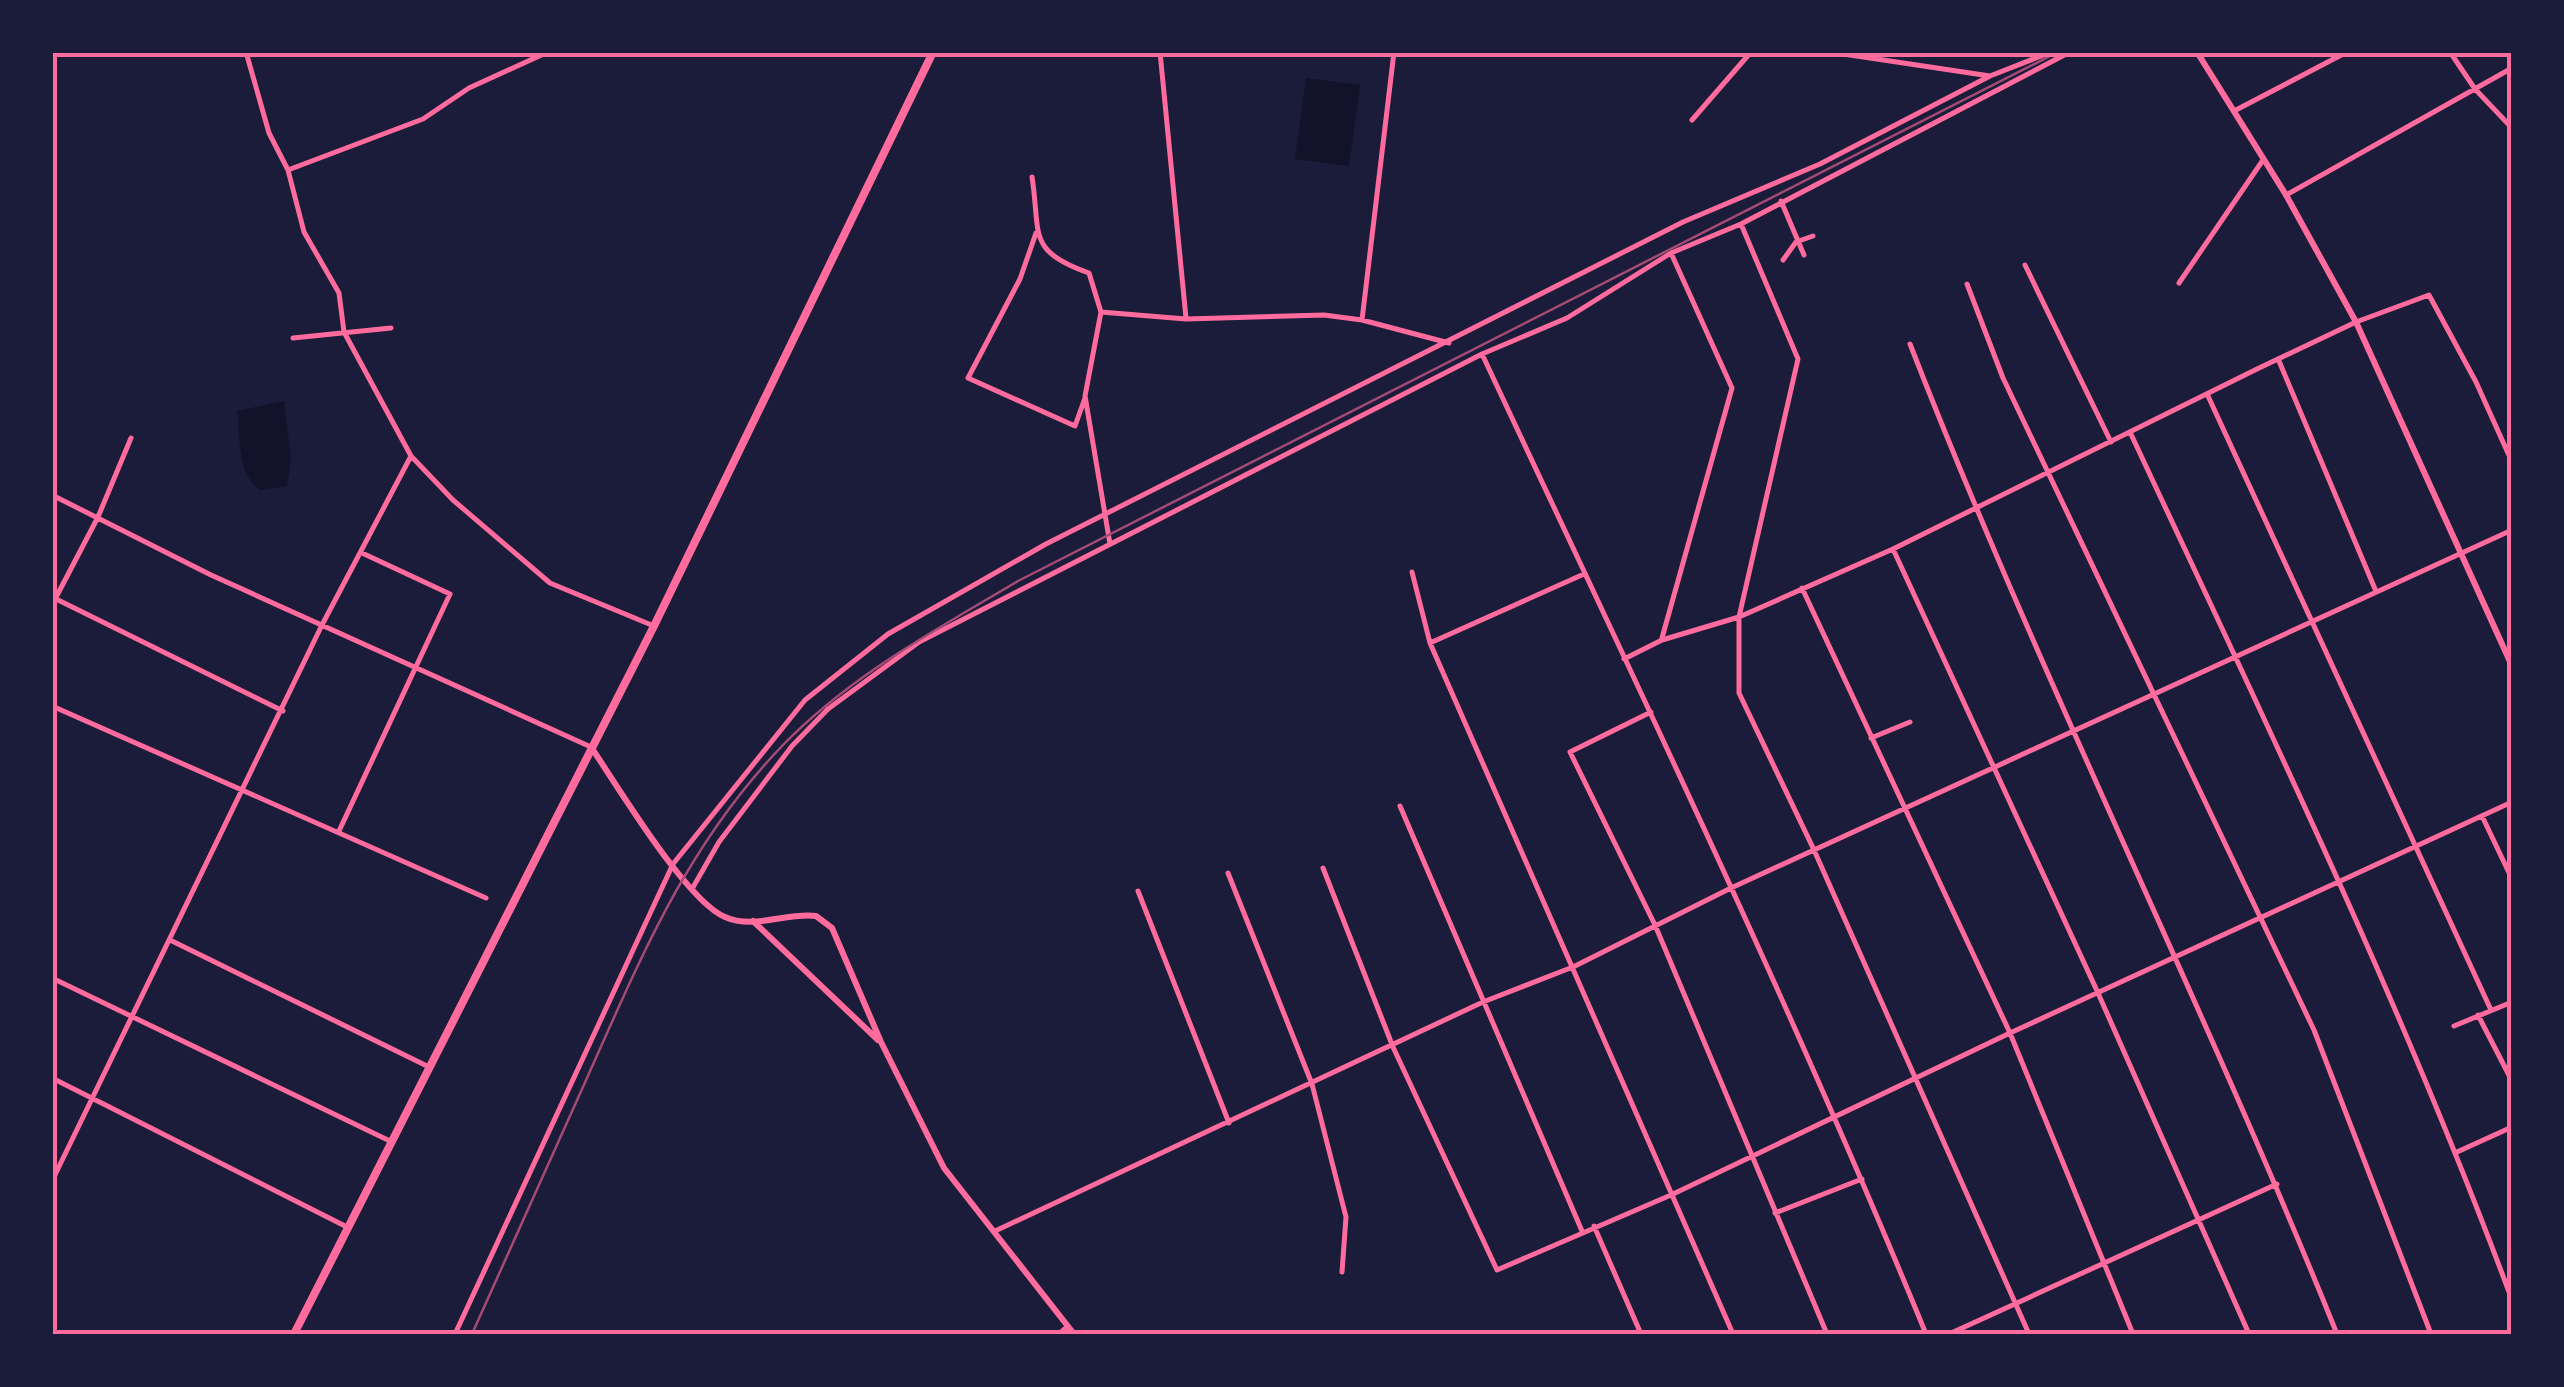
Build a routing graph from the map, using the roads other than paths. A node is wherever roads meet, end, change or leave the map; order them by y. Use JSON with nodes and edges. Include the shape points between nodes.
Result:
{"nodes":[{"id":1,"x":246,"y":52,"type":"edge"},
{"id":2,"x":548,"y":52,"type":"edge"},
{"id":3,"x":934,"y":52,"type":"edge"},
{"id":4,"x":1160,"y":52,"type":"edge"},
{"id":5,"x":1394,"y":52,"type":"edge"},
{"id":6,"x":1750,"y":52,"type":"edge"},
{"id":7,"x":1830,"y":52,"type":"edge"},
{"id":8,"x":2050,"y":52,"type":"edge"},
{"id":9,"x":2070,"y":52,"type":"edge"},
{"id":10,"x":2197,"y":52,"type":"edge"},
{"id":11,"x":2450,"y":52,"type":"edge"},
{"id":12,"x":2344,"y":53,"type":"edge"},
{"id":13,"x":2512,"y":68,"type":"edge"},
{"id":14,"x":1990,"y":76,"type":"junction"},
{"id":15,"x":2475,"y":89,"type":"junction"},
{"id":16,"x":2231,"y":113,"type":"junction"},
{"id":17,"x":1692,"y":120,"type":"dead end"},
{"id":18,"x":2512,"y":128,"type":"edge"},
{"id":19,"x":2263,"y":160,"type":"junction"},
{"id":20,"x":288,"y":170,"type":"junction"},
{"id":21,"x":1032,"y":177,"type":"dead end"},
{"id":22,"x":2286,"y":195,"type":"junction"},
{"id":23,"x":1782,"y":201,"type":"junction"},
{"id":24,"x":1741,"y":224,"type":"junction"},
{"id":25,"x":1036,"y":233,"type":"junction"},
{"id":26,"x":1813,"y":236,"type":"dead end"},
{"id":27,"x":1796,"y":242,"type":"junction"},
{"id":28,"x":1671,"y":253,"type":"junction"},
{"id":29,"x":1804,"y":254,"type":"dead end"},
{"id":30,"x":1783,"y":260,"type":"dead end"},
{"id":31,"x":2025,"y":265,"type":"dead end"},
{"id":32,"x":2179,"y":283,"type":"dead end"},
{"id":33,"x":1966,"y":284,"type":"dead end"},
{"id":34,"x":1101,"y":312,"type":"junction"},
{"id":35,"x":1186,"y":320,"type":"junction"},
{"id":36,"x":1362,"y":320,"type":"junction"},
{"id":37,"x":2356,"y":322,"type":"junction"},
{"id":38,"x":391,"y":328,"type":"dead end"},
{"id":39,"x":344,"y":332,"type":"junction"},
{"id":40,"x":293,"y":338,"type":"dead end"},
{"id":41,"x":1449,"y":343,"type":"junction"},
{"id":42,"x":1910,"y":344,"type":"dead end"},
{"id":43,"x":1482,"y":354,"type":"junction"},
{"id":44,"x":2278,"y":362,"type":"junction"},
{"id":45,"x":1085,"y":396,"type":"junction"},
{"id":46,"x":2208,"y":396,"type":"junction"},
{"id":47,"x":2130,"y":432,"type":"junction"},
{"id":48,"x":131,"y":438,"type":"dead end"},
{"id":49,"x":2111,"y":442,"type":"junction"},
{"id":50,"x":410,"y":456,"type":"junction"},
{"id":51,"x":2512,"y":462,"type":"edge"},
{"id":52,"x":2048,"y":471,"type":"junction"},
{"id":53,"x":52,"y":495,"type":"edge"},
{"id":54,"x":1974,"y":508,"type":"junction"},
{"id":55,"x":1105,"y":514,"type":"junction"},
{"id":56,"x":98,"y":517,"type":"junction"},
{"id":57,"x":2512,"y":530,"type":"edge"},
{"id":58,"x":1110,"y":544,"type":"junction"},
{"id":59,"x":1892,"y":549,"type":"junction"},
{"id":60,"x":362,"y":553,"type":"junction"},
{"id":61,"x":2458,"y":556,"type":"junction"},
{"id":62,"x":1412,"y":572,"type":"dead end"},
{"id":63,"x":1584,"y":574,"type":"junction"},
{"id":64,"x":1802,"y":588,"type":"junction"},
{"id":65,"x":2375,"y":590,"type":"junction"},
{"id":66,"x":54,"y":600,"type":"edge"},
{"id":67,"x":1739,"y":617,"type":"junction"},
{"id":68,"x":2311,"y":622,"type":"junction"},
{"id":69,"x":322,"y":625,"type":"junction"},
{"id":70,"x":654,"y":626,"type":"junction"},
{"id":71,"x":1662,"y":640,"type":"junction"},
{"id":72,"x":1430,"y":642,"type":"junction"},
{"id":73,"x":1624,"y":658,"type":"junction"},
{"id":74,"x":2235,"y":658,"type":"junction"},
{"id":75,"x":2512,"y":666,"type":"edge"},
{"id":76,"x":413,"y":667,"type":"junction"},
{"id":77,"x":2155,"y":693,"type":"junction"},
{"id":78,"x":52,"y":706,"type":"edge"},
{"id":79,"x":283,"y":711,"type":"junction"},
{"id":80,"x":1651,"y":712,"type":"junction"},
{"id":81,"x":1910,"y":722,"type":"dead end"},
{"id":82,"x":2076,"y":729,"type":"junction"},
{"id":83,"x":1871,"y":738,"type":"junction"},
{"id":84,"x":591,"y":747,"type":"junction"},
{"id":85,"x":1992,"y":771,"type":"junction"},
{"id":86,"x":244,"y":792,"type":"junction"},
{"id":87,"x":2512,"y":802,"type":"edge"},
{"id":88,"x":1400,"y":806,"type":"dead end"},
{"id":89,"x":1905,"y":809,"type":"junction"},
{"id":90,"x":2482,"y":816,"type":"junction"},
{"id":91,"x":339,"y":831,"type":"junction"},
{"id":92,"x":2417,"y":846,"type":"junction"},
{"id":93,"x":1814,"y":850,"type":"junction"},
{"id":94,"x":673,"y":864,"type":"junction"},
{"id":95,"x":1324,"y":868,"type":"dead end"},
{"id":96,"x":1228,"y":873,"type":"dead end"},
{"id":97,"x":2512,"y":879,"type":"edge"},
{"id":98,"x":2342,"y":881,"type":"junction"},
{"id":99,"x":1731,"y":888,"type":"junction"},
{"id":100,"x":692,"y":889,"type":"junction"},
{"id":101,"x":1138,"y":891,"type":"dead end"},
{"id":102,"x":486,"y":898,"type":"dead end"},
{"id":103,"x":2258,"y":918,"type":"junction"},
{"id":104,"x":752,"y":920,"type":"junction"},
{"id":105,"x":1655,"y":925,"type":"junction"},
{"id":106,"x":170,"y":940,"type":"junction"},
{"id":107,"x":2178,"y":958,"type":"junction"},
{"id":108,"x":1573,"y":967,"type":"junction"},
{"id":109,"x":52,"y":978,"type":"edge"},
{"id":110,"x":2098,"y":993,"type":"junction"},
{"id":111,"x":1483,"y":1002,"type":"junction"},
{"id":112,"x":2512,"y":1002,"type":"edge"},
{"id":113,"x":2491,"y":1010,"type":"junction"},
{"id":114,"x":2478,"y":1015,"type":"junction"},
{"id":115,"x":132,"y":1017,"type":"junction"},
{"id":116,"x":2454,"y":1026,"type":"dead end"},
{"id":117,"x":2010,"y":1033,"type":"junction"},
{"id":118,"x":881,"y":1042,"type":"junction"},
{"id":119,"x":1392,"y":1047,"type":"junction"},
{"id":120,"x":428,"y":1066,"type":"junction"},
{"id":121,"x":52,"y":1078,"type":"edge"},
{"id":122,"x":1917,"y":1079,"type":"junction"},
{"id":123,"x":2512,"y":1081,"type":"edge"},
{"id":124,"x":1312,"y":1084,"type":"junction"},
{"id":125,"x":94,"y":1098,"type":"junction"},
{"id":126,"x":1834,"y":1116,"type":"junction"},
{"id":127,"x":1230,"y":1123,"type":"junction"},
{"id":128,"x":2512,"y":1127,"type":"edge"},
{"id":129,"x":392,"y":1142,"type":"junction"},
{"id":130,"x":2457,"y":1152,"type":"junction"},
{"id":131,"x":1750,"y":1156,"type":"junction"},
{"id":132,"x":1862,"y":1179,"type":"junction"},
{"id":133,"x":52,"y":1181,"type":"edge"},
{"id":134,"x":2277,"y":1184,"type":"junction"},
{"id":135,"x":1671,"y":1195,"type":"junction"},
{"id":136,"x":1775,"y":1214,"type":"junction"},
{"id":137,"x":2197,"y":1224,"type":"junction"},
{"id":138,"x":1594,"y":1226,"type":"junction"},
{"id":139,"x":350,"y":1228,"type":"junction"},
{"id":140,"x":1582,"y":1230,"type":"junction"},
{"id":141,"x":991,"y":1233,"type":"junction"},
{"id":142,"x":2104,"y":1266,"type":"junction"},
{"id":143,"x":1342,"y":1272,"type":"dead end"},
{"id":144,"x":2512,"y":1300,"type":"edge"},
{"id":145,"x":2016,"y":1305,"type":"junction"},
{"id":146,"x":1067,"y":1327,"type":"junction"},
{"id":147,"x":294,"y":1334,"type":"edge"},
{"id":148,"x":455,"y":1334,"type":"edge"},
{"id":149,"x":1059,"y":1334,"type":"edge"},
{"id":150,"x":1074,"y":1334,"type":"edge"},
{"id":151,"x":1641,"y":1334,"type":"edge"},
{"id":152,"x":1733,"y":1334,"type":"edge"},
{"id":153,"x":1827,"y":1334,"type":"edge"},
{"id":154,"x":1926,"y":1334,"type":"edge"},
{"id":155,"x":1948,"y":1334,"type":"edge"},
{"id":156,"x":2030,"y":1334,"type":"edge"},
{"id":157,"x":2133,"y":1334,"type":"edge"},
{"id":158,"x":2249,"y":1334,"type":"edge"},
{"id":159,"x":2337,"y":1334,"type":"edge"},
{"id":160,"x":2431,"y":1334,"type":"edge"}],
"edges":[{"from":1,"to":20,"type":"street","via":[[269,133]]},
{"from":2,"to":20,"type":"street","via":[[486,79],[423,119]]},
{"from":3,"to":70,"type":"main road"},
{"from":4,"to":35,"type":"street"},
{"from":5,"to":36,"type":"street"},
{"from":6,"to":17,"type":"street"},
{"from":7,"to":14,"type":"street"},
{"from":8,"to":14,"type":"street"},
{"from":9,"to":23,"type":"street"},
{"from":10,"to":16,"type":"main road"},
{"from":11,"to":15,"type":"street"},
{"from":12,"to":16,"type":"street"},
{"from":13,"to":15,"type":"street"},
{"from":14,"to":41,"type":"street"},
{"from":15,"to":18,"type":"street"},
{"from":15,"to":22,"type":"street"},
{"from":16,"to":19,"type":"main road"},
{"from":19,"to":22,"type":"main road"},
{"from":19,"to":32,"type":"street"},
{"from":20,"to":39,"type":"street","via":[[304,232],[338,293]]},
{"from":21,"to":25,"type":"street"},
{"from":22,"to":37,"type":"main road"},
{"from":23,"to":24,"type":"street"},
{"from":23,"to":27,"type":"street"},
{"from":24,"to":28,"type":"street"},
{"from":24,"to":67,"type":"street","via":[[1798,359]]},
{"from":25,"to":34,"type":"street","via":[[1054,260],[1089,272]]},
{"from":25,"to":45,"type":"street","via":[[1020,279],[968,378],[1075,426]]},
{"from":26,"to":27,"type":"street"},
{"from":27,"to":29,"type":"street"},
{"from":27,"to":30,"type":"street"},
{"from":28,"to":43,"type":"street","via":[[1567,318]]},
{"from":28,"to":71,"type":"street","via":[[1732,388]]},
{"from":31,"to":49,"type":"street"},
{"from":33,"to":52,"type":"street"},
{"from":34,"to":35,"type":"street"},
{"from":34,"to":45,"type":"street"},
{"from":35,"to":36,"type":"street"},
{"from":36,"to":41,"type":"street"},
{"from":37,"to":44,"type":"street"},
{"from":37,"to":51,"type":"street","via":[[2430,295]]},
{"from":37,"to":61,"type":"main road"},
{"from":38,"to":39,"type":"street"},
{"from":39,"to":40,"type":"street"},
{"from":39,"to":50,"type":"street"},
{"from":41,"to":55,"type":"street"},
{"from":42,"to":54,"type":"street"},
{"from":43,"to":58,"type":"street"},
{"from":43,"to":63,"type":"street"},
{"from":44,"to":46,"type":"street"},
{"from":44,"to":65,"type":"street"},
{"from":45,"to":55,"type":"street"},
{"from":46,"to":47,"type":"street"},
{"from":46,"to":68,"type":"street"},
{"from":47,"to":49,"type":"street"},
{"from":47,"to":74,"type":"street"},
{"from":48,"to":56,"type":"street"},
{"from":49,"to":52,"type":"street"},
{"from":50,"to":60,"type":"street"},
{"from":50,"to":70,"type":"street","via":[[550,583]]},
{"from":52,"to":54,"type":"street"},
{"from":52,"to":77,"type":"street"},
{"from":53,"to":56,"type":"street"},
{"from":54,"to":59,"type":"street"},
{"from":54,"to":82,"type":"street"},
{"from":55,"to":58,"type":"street"},
{"from":55,"to":94,"type":"street","via":[[888,634],[819,689]]},
{"from":56,"to":66,"type":"street"},
{"from":56,"to":69,"type":"street"},
{"from":57,"to":61,"type":"street"},
{"from":58,"to":100,"type":"street","via":[[920,642],[828,709],[742,812]]},
{"from":59,"to":64,"type":"street"},
{"from":59,"to":85,"type":"street"},
{"from":60,"to":69,"type":"street"},
{"from":60,"to":76,"type":"street","via":[[450,594]]},
{"from":61,"to":65,"type":"street"},
{"from":61,"to":75,"type":"main road"},
{"from":62,"to":72,"type":"street"},
{"from":63,"to":72,"type":"street"},
{"from":63,"to":73,"type":"street"},
{"from":64,"to":67,"type":"street"},
{"from":64,"to":83,"type":"street"},
{"from":65,"to":68,"type":"street"},
{"from":66,"to":79,"type":"street"},
{"from":67,"to":71,"type":"street"},
{"from":67,"to":93,"type":"street","via":[[1739,693]]},
{"from":68,"to":74,"type":"street"},
{"from":68,"to":92,"type":"street"},
{"from":69,"to":76,"type":"street"},
{"from":69,"to":79,"type":"street"},
{"from":70,"to":84,"type":"main road"},
{"from":71,"to":73,"type":"street"},
{"from":72,"to":108,"type":"street"},
{"from":73,"to":80,"type":"street"},
{"from":74,"to":77,"type":"street"},
{"from":74,"to":98,"type":"street"},
{"from":76,"to":84,"type":"street"},
{"from":76,"to":91,"type":"street"},
{"from":77,"to":82,"type":"street"},
{"from":77,"to":103,"type":"street"},
{"from":78,"to":86,"type":"street"},
{"from":79,"to":86,"type":"street"},
{"from":80,"to":99,"type":"street"},
{"from":80,"to":105,"type":"street","via":[[1570,752]]},
{"from":81,"to":83,"type":"street"},
{"from":82,"to":85,"type":"street"},
{"from":82,"to":107,"type":"street"},
{"from":83,"to":89,"type":"street"},
{"from":84,"to":94,"type":"main road"},
{"from":84,"to":120,"type":"main road"},
{"from":85,"to":89,"type":"street"},
{"from":85,"to":110,"type":"street"},
{"from":86,"to":91,"type":"street"},
{"from":86,"to":106,"type":"street"},
{"from":87,"to":90,"type":"street"},
{"from":88,"to":111,"type":"street"},
{"from":89,"to":93,"type":"street"},
{"from":89,"to":117,"type":"street"},
{"from":90,"to":92,"type":"street"},
{"from":90,"to":97,"type":"street"},
{"from":91,"to":102,"type":"street"},
{"from":92,"to":98,"type":"street"},
{"from":92,"to":113,"type":"street"},
{"from":93,"to":99,"type":"street"},
{"from":93,"to":122,"type":"street"},
{"from":94,"to":100,"type":"main road"},
{"from":94,"to":148,"type":"street"},
{"from":95,"to":119,"type":"street"},
{"from":96,"to":124,"type":"street"},
{"from":98,"to":103,"type":"street"},
{"from":98,"to":130,"type":"street"},
{"from":99,"to":105,"type":"street"},
{"from":99,"to":126,"type":"street"},
{"from":100,"to":104,"type":"main road","via":[[726,918]]},
{"from":101,"to":127,"type":"street"},
{"from":103,"to":107,"type":"street"},
{"from":103,"to":160,"type":"street","via":[[2314,1030]]},
{"from":104,"to":118,"type":"main road"},
{"from":104,"to":118,"type":"main road","via":[[804,914],[826,921]]},
{"from":105,"to":108,"type":"street"},
{"from":105,"to":131,"type":"street"},
{"from":106,"to":115,"type":"street"},
{"from":106,"to":120,"type":"street"},
{"from":107,"to":110,"type":"street"},
{"from":107,"to":134,"type":"street"},
{"from":108,"to":111,"type":"street"},
{"from":108,"to":135,"type":"street"},
{"from":109,"to":115,"type":"street"},
{"from":110,"to":117,"type":"street"},
{"from":110,"to":137,"type":"street"},
{"from":111,"to":119,"type":"street"},
{"from":111,"to":140,"type":"street"},
{"from":112,"to":113,"type":"street"},
{"from":113,"to":114,"type":"street"},
{"from":114,"to":116,"type":"street"},
{"from":114,"to":123,"type":"street"},
{"from":115,"to":125,"type":"street"},
{"from":115,"to":129,"type":"street"},
{"from":117,"to":122,"type":"street"},
{"from":117,"to":142,"type":"street"},
{"from":118,"to":141,"type":"main road","via":[[937,1157]]},
{"from":119,"to":124,"type":"street"},
{"from":119,"to":140,"type":"street","via":[[1497,1270]]},
{"from":120,"to":129,"type":"main road"},
{"from":121,"to":125,"type":"street"},
{"from":122,"to":126,"type":"street"},
{"from":122,"to":145,"type":"street"},
{"from":124,"to":127,"type":"street"},
{"from":124,"to":143,"type":"street","via":[[1346,1217]]},
{"from":125,"to":133,"type":"street"},
{"from":125,"to":139,"type":"street"},
{"from":126,"to":131,"type":"street"},
{"from":126,"to":132,"type":"street"},
{"from":127,"to":141,"type":"street"},
{"from":128,"to":130,"type":"street"},
{"from":129,"to":139,"type":"main road"},
{"from":130,"to":144,"type":"street"},
{"from":131,"to":135,"type":"street"},
{"from":131,"to":136,"type":"street"},
{"from":132,"to":136,"type":"street"},
{"from":132,"to":154,"type":"street"},
{"from":134,"to":137,"type":"street"},
{"from":134,"to":159,"type":"street"},
{"from":135,"to":138,"type":"street"},
{"from":135,"to":152,"type":"street"},
{"from":136,"to":153,"type":"street"},
{"from":137,"to":142,"type":"street"},
{"from":137,"to":158,"type":"street"},
{"from":138,"to":140,"type":"street"},
{"from":138,"to":151,"type":"street"},
{"from":139,"to":147,"type":"main road"},
{"from":141,"to":146,"type":"main road"},
{"from":142,"to":145,"type":"street"},
{"from":142,"to":157,"type":"street"},
{"from":145,"to":155,"type":"street"},
{"from":145,"to":156,"type":"street"},
{"from":146,"to":149,"type":"street"},
{"from":146,"to":150,"type":"main road"}]}
